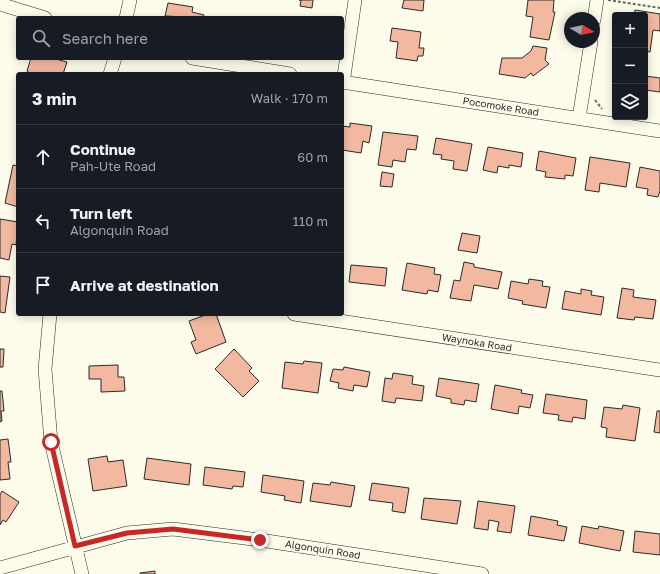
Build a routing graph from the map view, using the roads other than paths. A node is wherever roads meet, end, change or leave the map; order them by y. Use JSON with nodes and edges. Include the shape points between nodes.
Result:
{"nodes":[{"id":1,"x":130,"y":0,"type":"edge"},
{"id":2,"x":355,"y":0,"type":"edge"},
{"id":3,"x":597,"y":0,"type":"edge"},
{"id":4,"x":0,"y":4,"type":"edge"},
{"id":5,"x":595,"y":12,"type":"edge"},
{"id":6,"x":39,"y":16,"type":"edge"},
{"id":7,"x":126,"y":16,"type":"edge"},
{"id":8,"x":590,"y":48,"type":"edge"},
{"id":9,"x":114,"y":60,"type":"edge"},
{"id":10,"x":204,"y":60,"type":"edge"},
{"id":11,"x":111,"y":72,"type":"edge"},
{"id":12,"x":278,"y":72,"type":"edge"},
{"id":13,"x":344,"y":72,"type":"edge"},
{"id":14,"x":344,"y":82,"type":"edge"},
{"id":15,"x":579,"y":118,"type":"junction"},
{"id":16,"x":660,"y":131,"type":"edge"},
{"id":17,"x":50,"y":316,"type":"edge"},
{"id":18,"x":307,"y":316,"type":"edge"},
{"id":19,"x":660,"y":370,"type":"edge"},
{"id":20,"x":75,"y":546,"type":"junction"},
{"id":21,"x":0,"y":568,"type":"edge"},
{"id":22,"x":82,"y":574,"type":"edge"},
{"id":23,"x":482,"y":574,"type":"edge"}],
"edges":[{"from":1,"to":7,"type":"street"},
{"from":2,"to":13,"type":"street"},
{"from":3,"to":5,"type":"street"},
{"from":4,"to":6,"type":"street"},
{"from":8,"to":15,"type":"street"},
{"from":9,"to":11,"type":"street"},
{"from":10,"to":12,"type":"street"},
{"from":14,"to":15,"type":"street","name":"Pocomoke Road"},
{"from":15,"to":16,"type":"street","name":"Pocomoke Road"},
{"from":17,"to":20,"type":"street","via":[[45,369],[51,442]]},
{"from":18,"to":19,"type":"street","name":"Waynoka Road"},
{"from":20,"to":21,"type":"street","name":"Algonquin Road"},
{"from":20,"to":22,"type":"street"},
{"from":20,"to":23,"type":"street","name":"Algonquin Road","via":[[127,533],[173,529]]}]}
